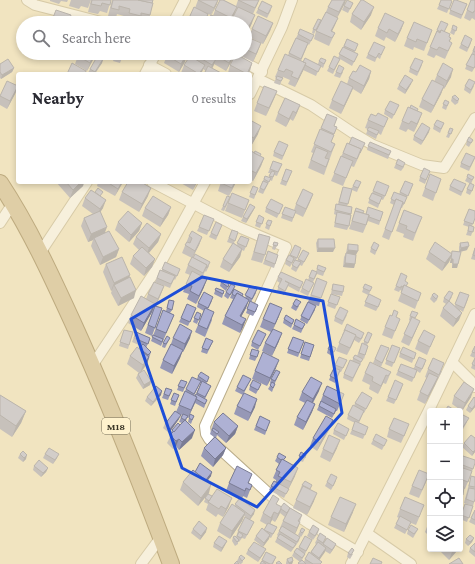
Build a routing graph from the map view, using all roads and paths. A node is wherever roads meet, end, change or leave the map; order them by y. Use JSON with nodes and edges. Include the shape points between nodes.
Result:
{"nodes":[{"id":1,"x":27,"y":0,"type":"edge"},
{"id":2,"x":185,"y":0,"type":"edge"},
{"id":3,"x":292,"y":0,"type":"edge"},
{"id":4,"x":78,"y":16,"type":"edge"},
{"id":5,"x":177,"y":16,"type":"edge"},
{"id":6,"x":152,"y":60,"type":"edge"},
{"id":7,"x":238,"y":60,"type":"edge"},
{"id":8,"x":147,"y":69,"type":"edge"},
{"id":9,"x":158,"y":72,"type":"edge"},
{"id":10,"x":260,"y":75,"type":"junction"},
{"id":11,"x":252,"y":90,"type":"edge"},
{"id":12,"x":475,"y":118,"type":"edge"},
{"id":13,"x":0,"y":183,"type":"edge"},
{"id":14,"x":87,"y":184,"type":"edge"},
{"id":15,"x":156,"y":184,"type":"edge"},
{"id":16,"x":204,"y":184,"type":"edge"},
{"id":17,"x":194,"y":203,"type":"junction"},
{"id":18,"x":4,"y":213,"type":"edge"},
{"id":19,"x":40,"y":253,"type":"junction"},
{"id":20,"x":475,"y":314,"type":"edge"},
{"id":21,"x":452,"y":362,"type":"junction"},
{"id":22,"x":92,"y":366,"type":"junction"},
{"id":23,"x":475,"y":387,"type":"edge"},
{"id":24,"x":368,"y":534,"type":"junction"},
{"id":25,"x":161,"y":537,"type":"junction"},
{"id":26,"x":358,"y":552,"type":"junction"},
{"id":27,"x":141,"y":564,"type":"edge"},
{"id":28,"x":171,"y":564,"type":"edge"},
{"id":29,"x":351,"y":564,"type":"edge"},
{"id":30,"x":411,"y":564,"type":"edge"}],
"edges":[{"from":1,"to":4,"type":"street","via":[[35,5]]},
{"from":2,"to":5,"type":"street"},
{"from":3,"to":10,"type":"street"},
{"from":6,"to":8,"type":"street"},
{"from":7,"to":10,"type":"street"},
{"from":8,"to":9,"type":"street"},
{"from":10,"to":11,"type":"street"},
{"from":10,"to":12,"type":"street","via":[[374,145],[422,165],[444,168]]},
{"from":13,"to":18,"type":"main road","number":"M18"},
{"from":14,"to":19,"type":"street"},
{"from":15,"to":17,"type":"street"},
{"from":16,"to":17,"type":"street"},
{"from":17,"to":22,"type":"street","via":[[160,264]]},
{"from":17,"to":26,"type":"street","via":[[257,236],[286,247],[205,426],[206,434],[279,503]]},
{"from":18,"to":19,"type":"main road","number":"M18"},
{"from":19,"to":22,"type":"main road","number":"M18"},
{"from":20,"to":21,"type":"street"},
{"from":21,"to":23,"type":"street"},
{"from":21,"to":24,"type":"street"},
{"from":22,"to":25,"type":"main road","number":"M18"},
{"from":24,"to":26,"type":"street"},
{"from":24,"to":30,"type":"street"},
{"from":25,"to":27,"type":"street"},
{"from":25,"to":28,"type":"main road","number":"M18"},
{"from":26,"to":29,"type":"street"}]}
